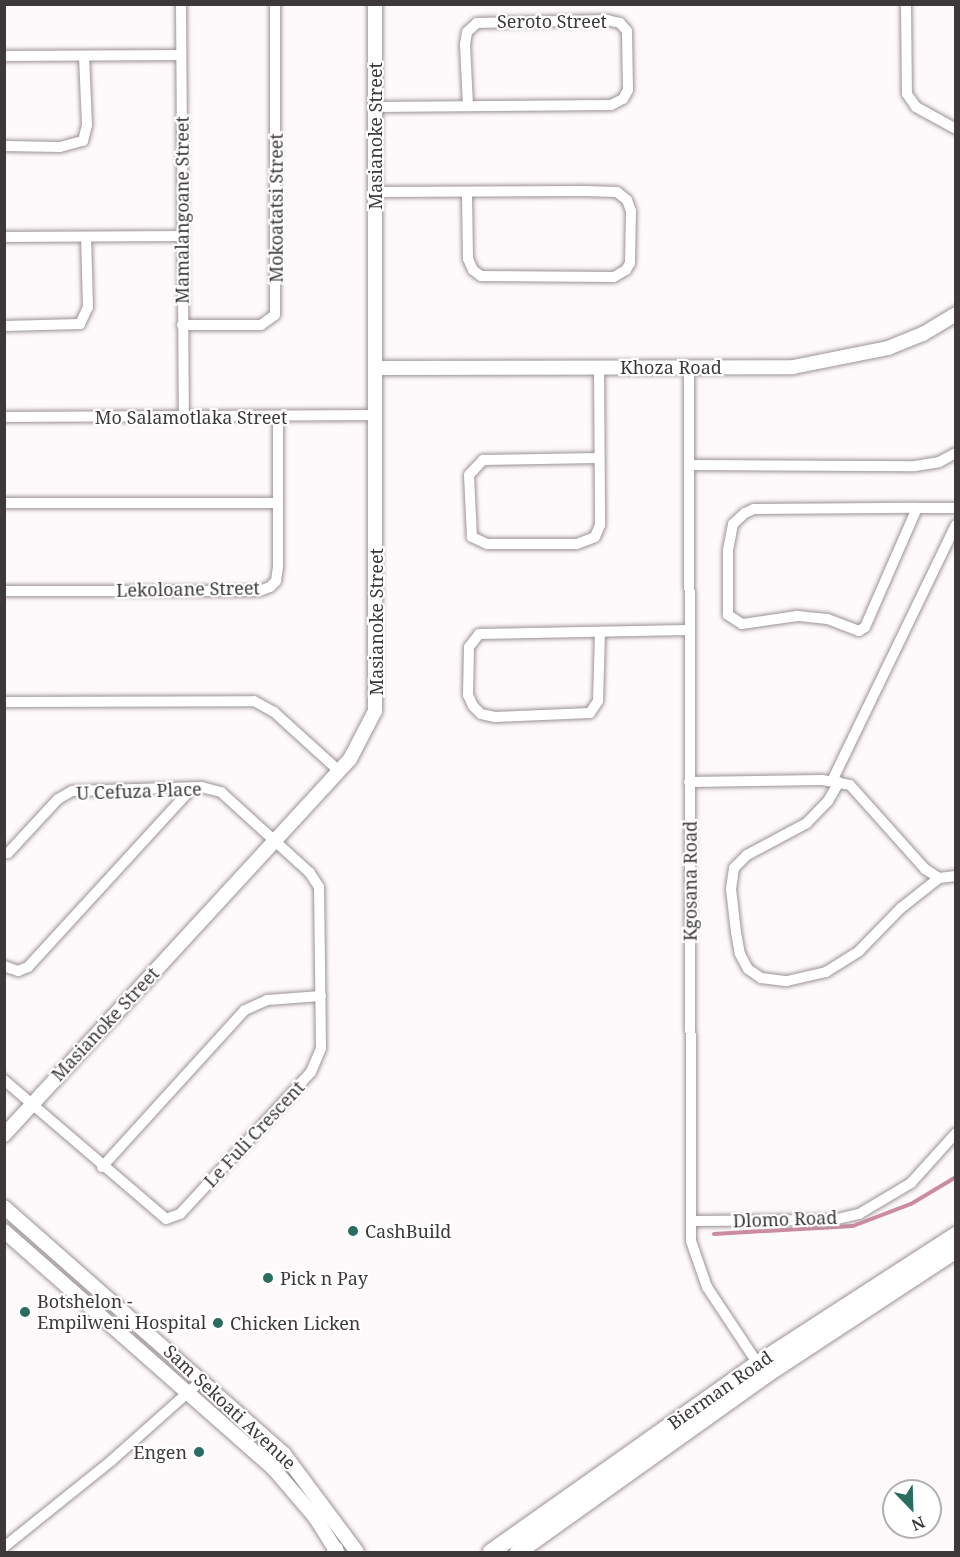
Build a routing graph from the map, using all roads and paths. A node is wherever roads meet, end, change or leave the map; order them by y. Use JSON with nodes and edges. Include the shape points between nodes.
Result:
{"nodes":[{"id":1,"x":181,"y":4,"type":"edge"},
{"id":2,"x":275,"y":4,"type":"edge"},
{"id":3,"x":375,"y":4,"type":"edge"},
{"id":4,"x":906,"y":4,"type":"edge"},
{"id":5,"x":181,"y":55,"type":"junction"},
{"id":6,"x":4,"y":56,"type":"edge"},
{"id":7,"x":84,"y":57,"type":"junction"},
{"id":8,"x":468,"y":106,"type":"junction"},
{"id":9,"x":375,"y":107,"type":"junction"},
{"id":10,"x":956,"y":129,"type":"edge"},
{"id":11,"x":4,"y":146,"type":"edge"},
{"id":12,"x":375,"y":192,"type":"junction"},
{"id":13,"x":467,"y":192,"type":"junction"},
{"id":14,"x":182,"y":236,"type":"junction"},
{"id":15,"x":4,"y":237,"type":"edge"},
{"id":16,"x":86,"y":237,"type":"junction"},
{"id":17,"x":956,"y":314,"type":"edge"},
{"id":18,"x":183,"y":325,"type":"junction"},
{"id":19,"x":4,"y":326,"type":"edge"},
{"id":20,"x":689,"y":366,"type":"junction"},
{"id":21,"x":599,"y":367,"type":"junction"},
{"id":22,"x":376,"y":368,"type":"junction"},
{"id":23,"x":377,"y":415,"type":"junction"},
{"id":24,"x":184,"y":416,"type":"junction"},
{"id":25,"x":4,"y":417,"type":"edge"},
{"id":26,"x":278,"y":417,"type":"junction"},
{"id":27,"x":956,"y":453,"type":"edge"},
{"id":28,"x":599,"y":458,"type":"junction"},
{"id":29,"x":689,"y":465,"type":"junction"},
{"id":30,"x":4,"y":503,"type":"edge"},
{"id":31,"x":277,"y":503,"type":"junction"},
{"id":32,"x":917,"y":508,"type":"junction"},
{"id":33,"x":956,"y":508,"type":"edge"},
{"id":34,"x":956,"y":525,"type":"edge"},
{"id":35,"x":4,"y":591,"type":"edge"},
{"id":36,"x":689,"y":630,"type":"junction"},
{"id":37,"x":600,"y":633,"type":"junction"},
{"id":38,"x":4,"y":702,"type":"edge"},
{"id":39,"x":339,"y":771,"type":"junction"},
{"id":40,"x":836,"y":781,"type":"junction"},
{"id":41,"x":689,"y":782,"type":"junction"},
{"id":42,"x":192,"y":788,"type":"junction"},
{"id":43,"x":274,"y":841,"type":"junction"},
{"id":44,"x":8,"y":853,"type":"dead end"},
{"id":45,"x":956,"y":876,"type":"edge"},
{"id":46,"x":939,"y":878,"type":"junction"},
{"id":47,"x":4,"y":966,"type":"edge"},
{"id":48,"x":321,"y":996,"type":"junction"},
{"id":49,"x":4,"y":1080,"type":"edge"},
{"id":50,"x":32,"y":1104,"type":"junction"},
{"id":51,"x":956,"y":1133,"type":"edge"},
{"id":52,"x":4,"y":1135,"type":"edge"},
{"id":53,"x":102,"y":1167,"type":"junction"},
{"id":54,"x":4,"y":1207,"type":"edge"},
{"id":55,"x":691,"y":1221,"type":"junction"},
{"id":56,"x":4,"y":1231,"type":"edge"},
{"id":57,"x":956,"y":1235,"type":"edge"},
{"id":58,"x":956,"y":1250,"type":"edge"},
{"id":59,"x":762,"y":1369,"type":"junction"},
{"id":60,"x":203,"y":1379,"type":"junction"},
{"id":61,"x":187,"y":1392,"type":"junction"},
{"id":62,"x":4,"y":1547,"type":"edge"},
{"id":63,"x":336,"y":1551,"type":"edge"},
{"id":64,"x":357,"y":1552,"type":"edge"},
{"id":65,"x":491,"y":1552,"type":"edge"},
{"id":66,"x":518,"y":1552,"type":"edge"}],
"edges":[{"from":1,"to":5,"type":"street","name":"Mamalangoane Street"},
{"from":2,"to":18,"type":"street","name":"Mokoatatsi Street","via":[[275,315],[261,325]]},
{"from":3,"to":9,"type":"street","name":"Masianoke Street"},
{"from":4,"to":10,"type":"street","via":[[908,94],[916,107]]},
{"from":5,"to":7,"type":"street"},
{"from":5,"to":14,"type":"street","name":"Mamalangoane Street"},
{"from":6,"to":7,"type":"street"},
{"from":7,"to":11,"type":"street","via":[[87,125],[82,141],[60,147]]},
{"from":8,"to":8,"type":"street","name":"Seroto Street","via":[[619,102],[628,90],[627,31],[620,23],[607,20],[477,23],[467,32],[465,44]]},
{"from":8,"to":9,"type":"street","name":"Seroto Street"},
{"from":9,"to":12,"type":"street","name":"Masianoke Street"},
{"from":12,"to":13,"type":"street"},
{"from":12,"to":22,"type":"street","name":"Masianoke Street"},
{"from":13,"to":13,"type":"street","via":[[609,191],[623,195],[631,211],[632,253],[626,270],[608,277],[477,274],[468,259]]},
{"from":14,"to":16,"type":"street"},
{"from":14,"to":18,"type":"street","name":"Mamalangoane Street"},
{"from":15,"to":16,"type":"street"},
{"from":16,"to":19,"type":"street","via":[[88,307],[84,320],[70,326]]},
{"from":17,"to":20,"type":"street","name":"Khoza Road","via":[[908,341],[826,363],[793,368]]},
{"from":18,"to":24,"type":"street","name":"Mamalangoane Street"},
{"from":20,"to":21,"type":"street","name":"Khoza Road"},
{"from":20,"to":29,"type":"street","name":"Kgosana Road"},
{"from":21,"to":22,"type":"street","name":"Khoza Road"},
{"from":21,"to":28,"type":"street"},
{"from":22,"to":23,"type":"street","name":"Masianoke Street"},
{"from":23,"to":26,"type":"street","name":"Mo Salamotlaka Street"},
{"from":23,"to":39,"type":"street","name":"Masianoke Street","via":[[376,703],[363,741]]},
{"from":24,"to":25,"type":"street","name":"Mo Salamotlaka Street"},
{"from":24,"to":26,"type":"street","name":"Mo Salamotlaka Street"},
{"from":26,"to":31,"type":"street","name":"Lekoloane Street"},
{"from":27,"to":29,"type":"street","via":[[939,462],[915,466]]},
{"from":28,"to":28,"type":"street","via":[[600,525],[589,541],[495,544],[481,543],[472,537],[469,475],[483,460]]},
{"from":29,"to":36,"type":"street","name":"Kgosana Road"},
{"from":30,"to":31,"type":"street"},
{"from":31,"to":35,"type":"street","name":"Lekoloane Street","via":[[278,576],[266,590]]},
{"from":32,"to":32,"type":"street","via":[[754,509],[745,513],[733,524],[728,550],[728,615],[742,624],[797,616],[827,620],[859,631],[865,627]]},
{"from":32,"to":33,"type":"street"},
{"from":34,"to":40,"type":"street"},
{"from":36,"to":37,"type":"street"},
{"from":36,"to":41,"type":"street","name":"Kgosana Road"},
{"from":37,"to":37,"type":"street","via":[[479,634],[470,647],[468,695],[472,706],[481,714],[495,717],[590,712],[598,700]]},
{"from":38,"to":39,"type":"street","via":[[254,701],[274,712]]},
{"from":39,"to":43,"type":"street","name":"Masianoke Street"},
{"from":40,"to":41,"type":"street"},
{"from":40,"to":46,"type":"street","via":[[860,793],[925,868]]},
{"from":40,"to":46,"type":"street","via":[[828,801],[807,823],[747,855],[734,868],[731,889],[736,932],[748,969],[761,978],[787,981],[826,972],[859,951]]},
{"from":41,"to":55,"type":"street","name":"Kgosana Road"},
{"from":42,"to":43,"type":"street","name":"U Cefuza Place","via":[[221,792]]},
{"from":42,"to":44,"type":"street","name":"U Cefuza Place","via":[[72,791],[58,799]]},
{"from":42,"to":47,"type":"street","via":[[28,967],[18,971]]},
{"from":43,"to":48,"type":"street","name":"Le Fuli Crescent","via":[[319,887]]},
{"from":43,"to":50,"type":"street","name":"Masianoke Street"},
{"from":45,"to":46,"type":"street"},
{"from":48,"to":53,"type":"street","via":[[267,1000],[245,1010]]},
{"from":48,"to":53,"type":"street","name":"Le Fuli Crescent","via":[[321,1048],[316,1066],[180,1214],[161,1218]]},
{"from":49,"to":50,"type":"street","name":"Le Fuli Crescent"},
{"from":50,"to":52,"type":"street","name":"Masianoke Street"},
{"from":50,"to":53,"type":"street","name":"Le Fuli Crescent"},
{"from":51,"to":55,"type":"street","name":"Dlomo Road","via":[[911,1182],[859,1214],[833,1220]]},
{"from":54,"to":60,"type":"street","name":"Sam Sekoati Avenue"},
{"from":55,"to":59,"type":"street","name":"Kgosana Road","via":[[700,1273]]},
{"from":56,"to":61,"type":"street","name":"Sam Sekoati Avenue"},
{"from":57,"to":59,"type":"main road","name":"Bierman Road"},
{"from":58,"to":59,"type":"main road","name":"Bierman Road"},
{"from":59,"to":65,"type":"main road","name":"Bierman Road"},
{"from":59,"to":66,"type":"main road"},
{"from":60,"to":61,"type":"street"},
{"from":60,"to":64,"type":"street","name":"Sam Sekoati Avenue","via":[[284,1454]]},
{"from":61,"to":62,"type":"street","via":[[111,1461]]},
{"from":61,"to":63,"type":"street","name":"Sam Sekoati Avenue","via":[[273,1468],[315,1517]]}]}
